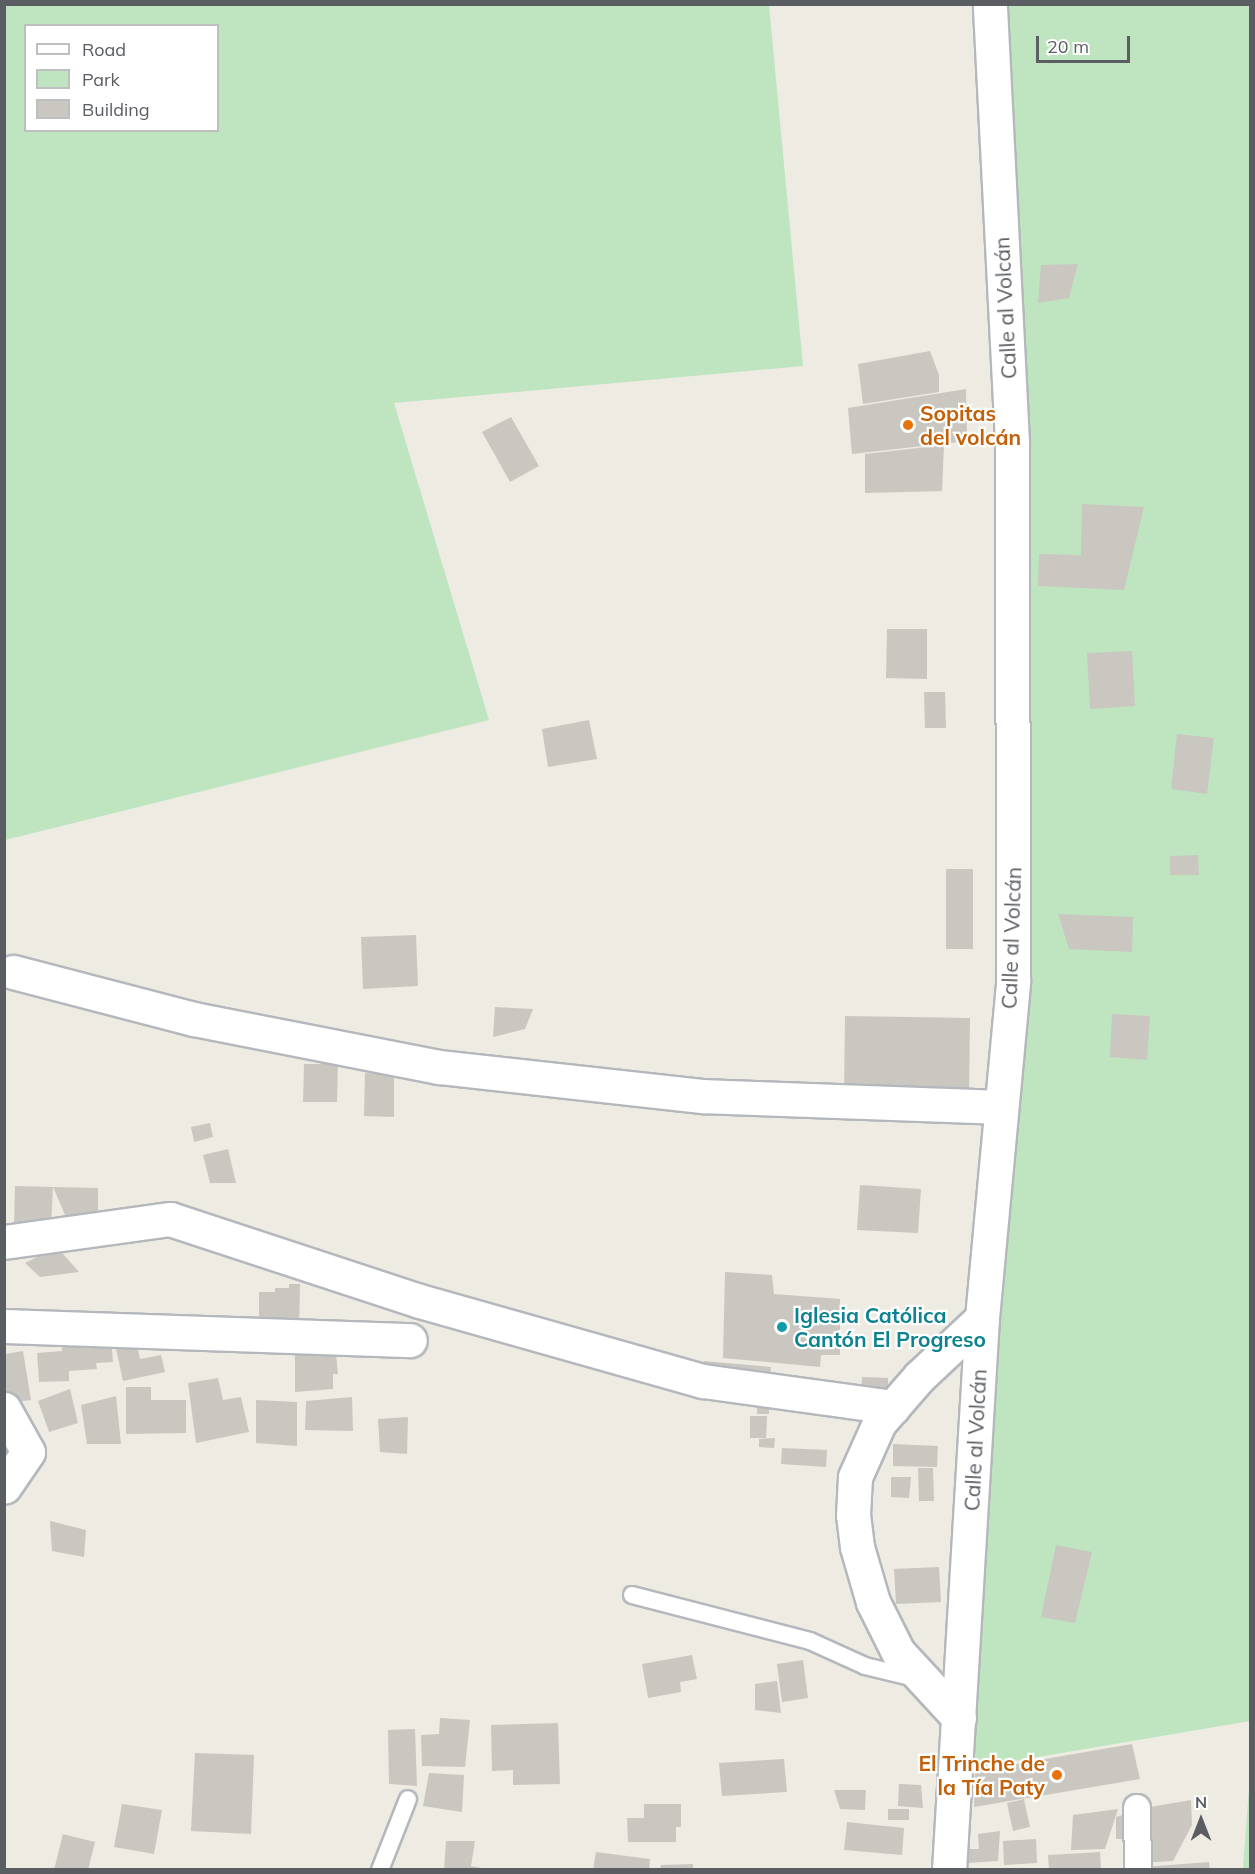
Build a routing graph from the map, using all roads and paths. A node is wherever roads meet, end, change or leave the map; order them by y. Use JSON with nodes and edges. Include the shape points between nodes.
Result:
{"nodes":[{"id":1,"x":990,"y":4,"type":"edge"},
{"id":2,"x":13,"y":972,"type":"dead end"},
{"id":3,"x":1000,"y":1107,"type":"junction"},
{"id":4,"x":4,"y":1242,"type":"edge"},
{"id":5,"x":982,"y":1317,"type":"junction"},
{"id":6,"x":4,"y":1326,"type":"edge"},
{"id":7,"x":410,"y":1340,"type":"dead end"},
{"id":8,"x":893,"y":1407,"type":"junction"},
{"id":9,"x":4,"y":1409,"type":"edge"},
{"id":10,"x":4,"y":1487,"type":"edge"},
{"id":11,"x":632,"y":1594,"type":"dead end"},
{"id":12,"x":925,"y":1681,"type":"junction"},
{"id":13,"x":959,"y":1718,"type":"junction"},
{"id":14,"x":408,"y":1799,"type":"dead end"},
{"id":15,"x":1137,"y":1808,"type":"dead end"},
{"id":16,"x":380,"y":1869,"type":"edge"},
{"id":17,"x":949,"y":1869,"type":"edge"},
{"id":18,"x":1138,"y":1869,"type":"edge"}],
"edges":[{"from":1,"to":3,"type":"street","name":"Calle al Volcán","via":[[1012,442],[1015,696],[1013,981]]},
{"from":2,"to":3,"type":"street","via":[[194,1019],[439,1067],[703,1096]]},
{"from":3,"to":5,"type":"street","name":"Calle al Volcán"},
{"from":4,"to":8,"type":"street","via":[[170,1218],[420,1301],[703,1381]]},
{"from":5,"to":8,"type":"street"},
{"from":5,"to":13,"type":"street","name":"Calle al Volcán"},
{"from":6,"to":7,"type":"street"},
{"from":8,"to":12,"type":"street","via":[[879,1423],[855,1477],[853,1515],[857,1547],[873,1602],[898,1652]]},
{"from":9,"to":10,"type":"street","via":[[28,1452]]},
{"from":11,"to":12,"type":"lane","via":[[810,1641],[866,1666]]},
{"from":12,"to":13,"type":"street"},
{"from":13,"to":17,"type":"street","name":"Calle al Volcán"},
{"from":14,"to":16,"type":"lane"},
{"from":15,"to":18,"type":"street"}]}
